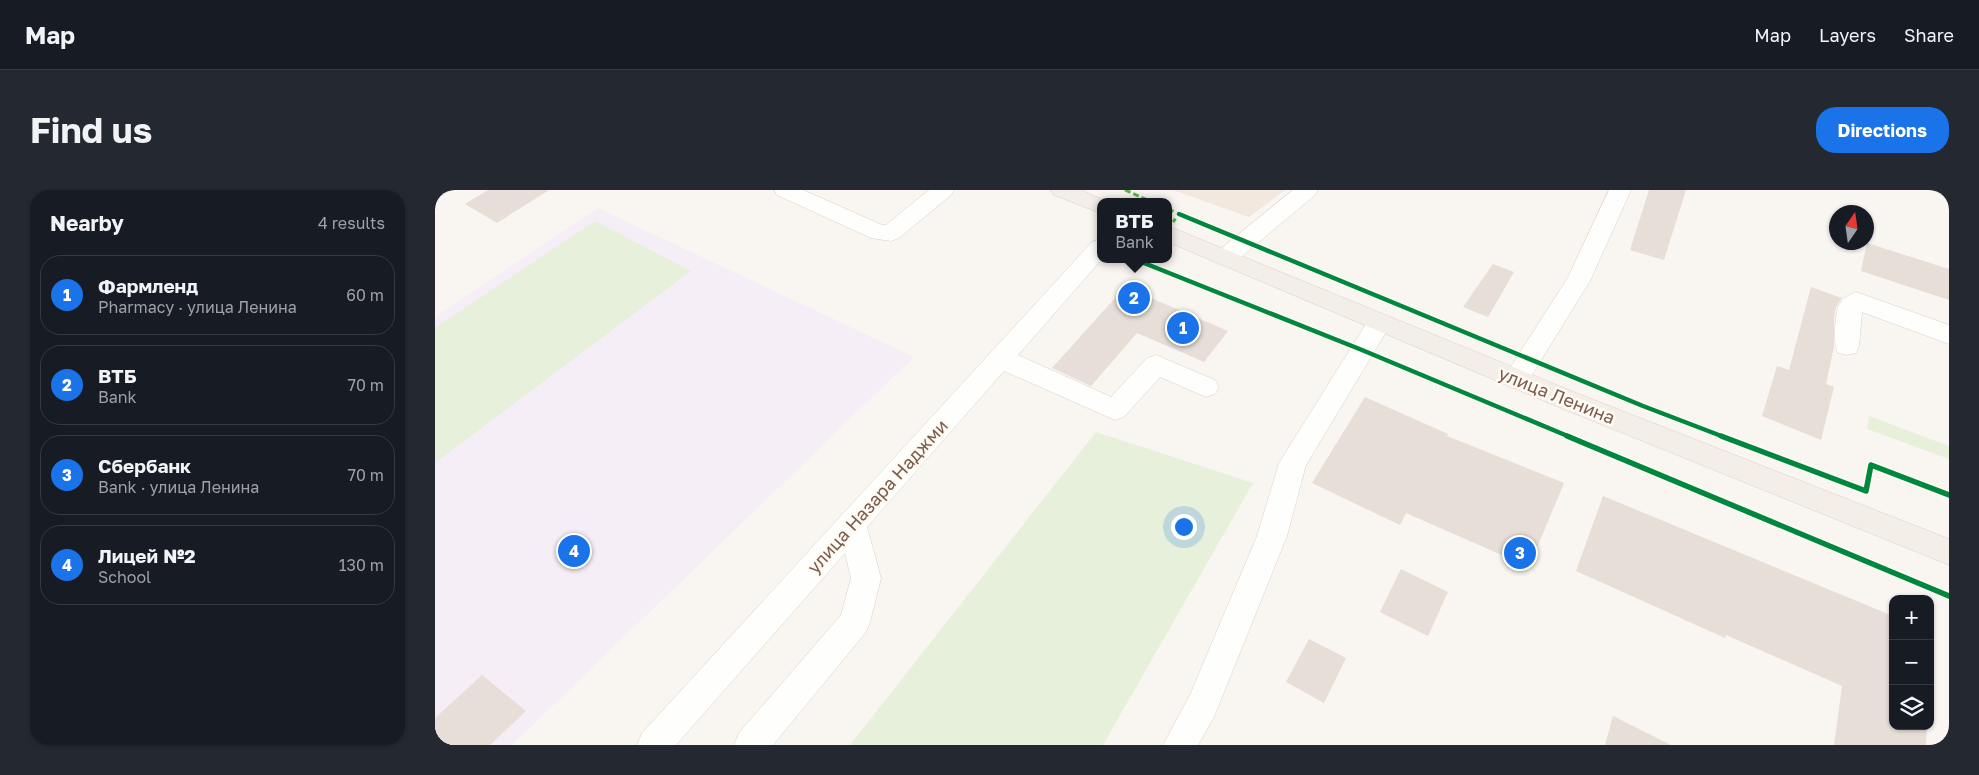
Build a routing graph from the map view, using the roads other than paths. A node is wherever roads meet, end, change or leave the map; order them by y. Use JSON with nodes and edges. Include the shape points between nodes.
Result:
{"nodes":[{"id":1,"x":785,"y":190,"type":"edge"},
{"id":2,"x":943,"y":190,"type":"edge"},
{"id":3,"x":1062,"y":190,"type":"edge"},
{"id":4,"x":1307,"y":190,"type":"edge"},
{"id":5,"x":1620,"y":190,"type":"edge"},
{"id":6,"x":1093,"y":199,"type":"edge"},
{"id":7,"x":1172,"y":235,"type":"edge"},
{"id":8,"x":1097,"y":250,"type":"edge"},
{"id":9,"x":1226,"y":257,"type":"junction"},
{"id":10,"x":1379,"y":322,"type":"junction"},
{"id":11,"x":1949,"y":335,"type":"edge"},
{"id":12,"x":1847,"y":346,"type":"dead end"},
{"id":13,"x":1001,"y":358,"type":"junction"},
{"id":14,"x":1516,"y":379,"type":"junction"},
{"id":15,"x":1206,"y":387,"type":"dead end"},
{"id":16,"x":852,"y":523,"type":"junction"},
{"id":17,"x":1949,"y":552,"type":"edge"},
{"id":18,"x":654,"y":745,"type":"edge"},
{"id":19,"x":751,"y":745,"type":"edge"},
{"id":20,"x":1180,"y":745,"type":"edge"}],
"edges":[{"from":1,"to":2,"type":"street","via":[[879,234],[891,233]]},
{"from":3,"to":6,"type":"main road"},
{"from":4,"to":9,"type":"street"},
{"from":5,"to":14,"type":"street","via":[[1578,281]]},
{"from":7,"to":9,"type":"main road","name":"улица Ленина"},
{"from":8,"to":13,"type":"street","name":"улица Назара Наджми"},
{"from":9,"to":10,"type":"main road","name":"улица Ленина"},
{"from":10,"to":14,"type":"main road","name":"улица Ленина"},
{"from":10,"to":20,"type":"street","via":[[1293,463],[1272,536],[1202,706]]},
{"from":11,"to":12,"type":"street","via":[[1856,301],[1850,308]]},
{"from":13,"to":15,"type":"street","via":[[1115,410],[1156,365]]},
{"from":13,"to":16,"type":"street","name":"улица Назара Наджми"},
{"from":14,"to":17,"type":"main road","name":"улица Ленина"},
{"from":16,"to":18,"type":"street","name":"улица Назара Наджми"},
{"from":16,"to":19,"type":"street","via":[[866,578],[855,622]]}]}
